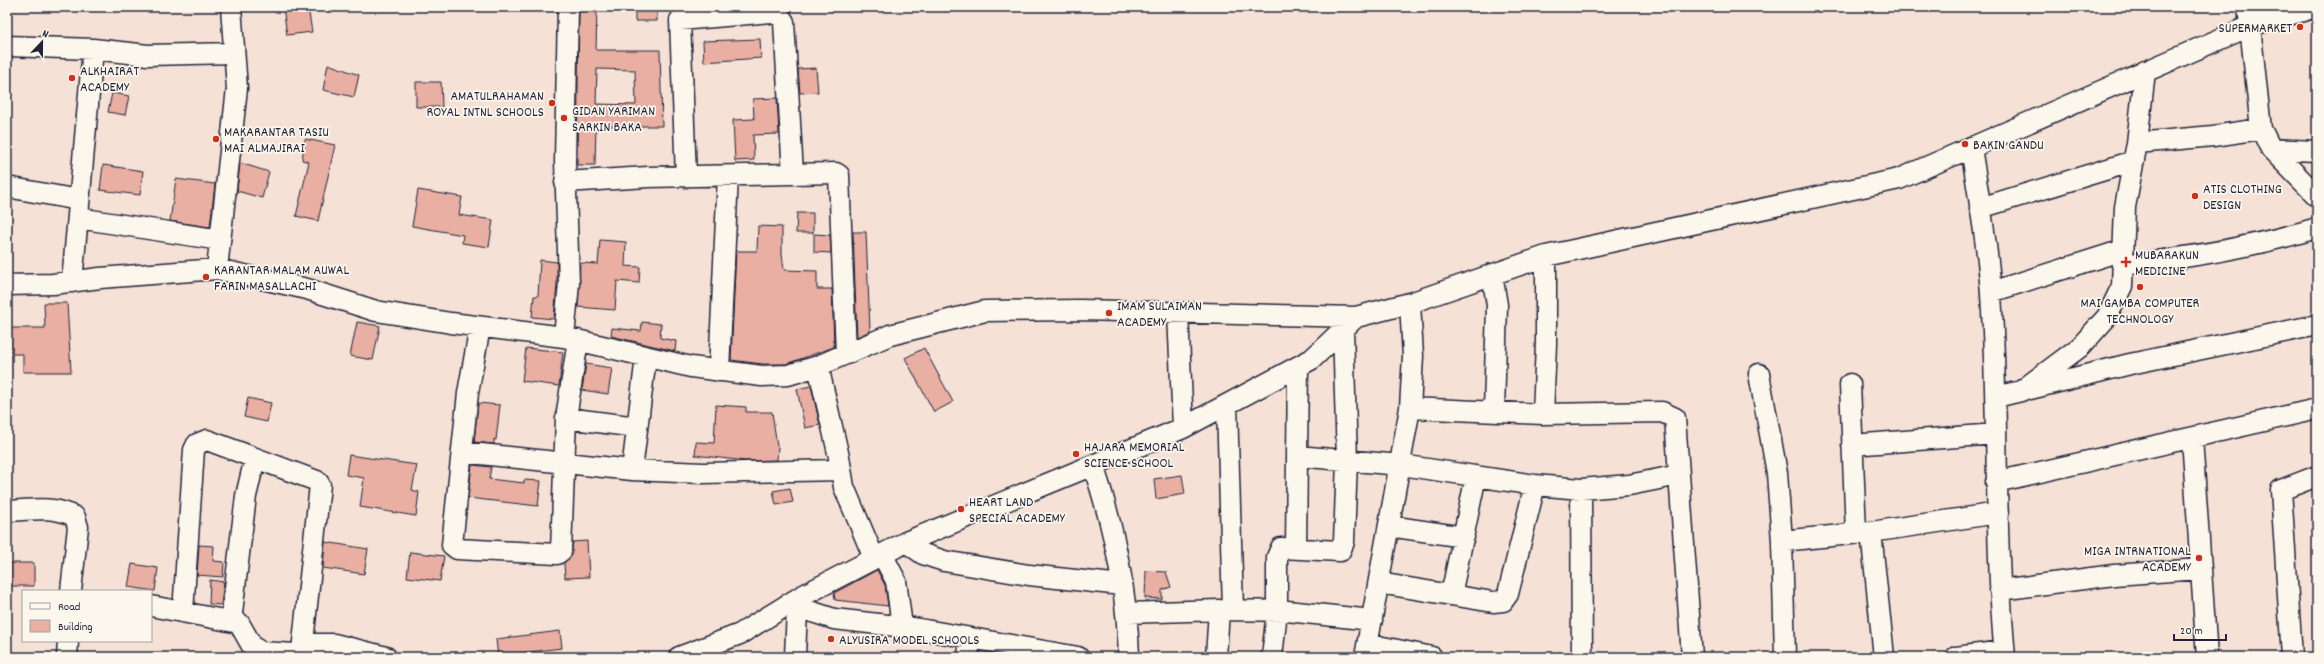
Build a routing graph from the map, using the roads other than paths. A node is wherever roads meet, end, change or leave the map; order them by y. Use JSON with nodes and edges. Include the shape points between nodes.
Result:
{"nodes":[{"id":1,"x":231,"y":7,"type":"edge"},
{"id":2,"x":568,"y":7,"type":"edge"},
{"id":3,"x":2317,"y":7,"type":"edge"},
{"id":4,"x":770,"y":10,"type":"edge"},
{"id":5,"x":706,"y":12,"type":"edge"},
{"id":6,"x":2249,"y":17,"type":"edge"},
{"id":7,"x":7,"y":46,"type":"edge"},
{"id":8,"x":93,"y":49,"type":"junction"},
{"id":9,"x":234,"y":53,"type":"junction"},
{"id":10,"x":2145,"y":71,"type":"junction"},
{"id":11,"x":2261,"y":129,"type":"junction"},
{"id":12,"x":1971,"y":147,"type":"junction"},
{"id":13,"x":2271,"y":149,"type":"junction"},
{"id":14,"x":2317,"y":151,"type":"edge"},
{"id":15,"x":2135,"y":152,"type":"junction"},
{"id":16,"x":794,"y":174,"type":"junction"},
{"id":17,"x":728,"y":176,"type":"junction"},
{"id":18,"x":686,"y":177,"type":"junction"},
{"id":19,"x":565,"y":182,"type":"junction"},
{"id":20,"x":7,"y":187,"type":"edge"},
{"id":21,"x":2317,"y":196,"type":"edge"},
{"id":22,"x":1980,"y":208,"type":"junction"},
{"id":23,"x":78,"y":209,"type":"junction"},
{"id":24,"x":2317,"y":228,"type":"edge"},
{"id":25,"x":220,"y":240,"type":"junction"},
{"id":26,"x":1546,"y":256,"type":"junction"},
{"id":27,"x":2122,"y":258,"type":"junction"},
{"id":28,"x":217,"y":268,"type":"junction"},
{"id":29,"x":1492,"y":274,"type":"junction"},
{"id":30,"x":72,"y":282,"type":"junction"},
{"id":31,"x":7,"y":285,"type":"edge"},
{"id":32,"x":1991,"y":292,"type":"junction"},
{"id":33,"x":1410,"y":303,"type":"junction"},
{"id":34,"x":1178,"y":312,"type":"junction"},
{"id":35,"x":1350,"y":323,"type":"junction"},
{"id":36,"x":2317,"y":326,"type":"edge"},
{"id":37,"x":480,"y":327,"type":"junction"},
{"id":38,"x":571,"y":338,"type":"junction"},
{"id":39,"x":846,"y":354,"type":"junction"},
{"id":40,"x":646,"y":357,"type":"junction"},
{"id":41,"x":818,"y":366,"type":"junction"},
{"id":42,"x":1298,"y":367,"type":"junction"},
{"id":43,"x":719,"y":371,"type":"junction"},
{"id":44,"x":1759,"y":374,"type":"dead end"},
{"id":45,"x":1850,"y":384,"type":"dead end"},
{"id":46,"x":2021,"y":391,"type":"junction"},
{"id":47,"x":1996,"y":397,"type":"junction"},
{"id":48,"x":1227,"y":405,"type":"junction"},
{"id":49,"x":1410,"y":408,"type":"junction"},
{"id":50,"x":2317,"y":409,"type":"edge"},
{"id":51,"x":1494,"y":411,"type":"junction"},
{"id":52,"x":1543,"y":414,"type":"junction"},
{"id":53,"x":566,"y":418,"type":"junction"},
{"id":54,"x":637,"y":427,"type":"junction"},
{"id":55,"x":1183,"y":428,"type":"junction"},
{"id":56,"x":1996,"y":434,"type":"junction"},
{"id":57,"x":2192,"y":438,"type":"junction"},
{"id":58,"x":1852,"y":445,"type":"junction"},
{"id":59,"x":462,"y":452,"type":"junction"},
{"id":60,"x":1297,"y":456,"type":"junction"},
{"id":61,"x":255,"y":458,"type":"junction"},
{"id":62,"x":1347,"y":460,"type":"junction"},
{"id":63,"x":563,"y":463,"type":"junction"},
{"id":64,"x":1093,"y":465,"type":"junction"},
{"id":65,"x":1401,"y":465,"type":"junction"},
{"id":66,"x":632,"y":470,"type":"junction"},
{"id":67,"x":841,"y":470,"type":"junction"},
{"id":68,"x":1679,"y":475,"type":"junction"},
{"id":69,"x":1476,"y":476,"type":"junction"},
{"id":70,"x":2317,"y":476,"type":"edge"},
{"id":71,"x":1996,"y":482,"type":"junction"},
{"id":72,"x":1535,"y":485,"type":"junction"},
{"id":73,"x":1581,"y":489,"type":"junction"},
{"id":74,"x":7,"y":512,"type":"edge"},
{"id":75,"x":1998,"y":513,"type":"junction"},
{"id":76,"x":1389,"y":526,"type":"junction"},
{"id":77,"x":1863,"y":532,"type":"junction"},
{"id":78,"x":1464,"y":537,"type":"junction"},
{"id":79,"x":1782,"y":541,"type":"junction"},
{"id":80,"x":906,"y":542,"type":"junction"},
{"id":81,"x":1296,"y":548,"type":"junction"},
{"id":82,"x":878,"y":556,"type":"junction"},
{"id":83,"x":2200,"y":569,"type":"junction"},
{"id":84,"x":1379,"y":583,"type":"junction"},
{"id":85,"x":1122,"y":585,"type":"junction"},
{"id":86,"x":73,"y":590,"type":"edge"},
{"id":87,"x":2000,"y":590,"type":"junction"},
{"id":88,"x":1451,"y":595,"type":"junction"},
{"id":89,"x":152,"y":606,"type":"edge"},
{"id":90,"x":793,"y":606,"type":"junction"},
{"id":91,"x":1226,"y":610,"type":"junction"},
{"id":92,"x":1277,"y":611,"type":"junction"},
{"id":93,"x":183,"y":612,"type":"junction"},
{"id":94,"x":1127,"y":613,"type":"junction"},
{"id":95,"x":1372,"y":620,"type":"junction"},
{"id":96,"x":231,"y":621,"type":"junction"},
{"id":97,"x":902,"y":626,"type":"junction"},
{"id":98,"x":68,"y":642,"type":"edge"},
{"id":99,"x":969,"y":647,"type":"edge"},
{"id":100,"x":1366,"y":650,"type":"edge"},
{"id":101,"x":302,"y":651,"type":"junction"},
{"id":102,"x":2005,"y":654,"type":"edge"},
{"id":103,"x":1054,"y":655,"type":"edge"},
{"id":104,"x":67,"y":657,"type":"edge"},
{"id":105,"x":386,"y":657,"type":"edge"},
{"id":106,"x":679,"y":657,"type":"edge"},
{"id":107,"x":795,"y":657,"type":"edge"},
{"id":108,"x":1078,"y":657,"type":"edge"},
{"id":109,"x":1129,"y":657,"type":"edge"},
{"id":110,"x":1216,"y":657,"type":"edge"},
{"id":111,"x":1272,"y":657,"type":"edge"},
{"id":112,"x":1432,"y":657,"type":"edge"},
{"id":113,"x":1582,"y":657,"type":"edge"},
{"id":114,"x":1692,"y":657,"type":"edge"},
{"id":115,"x":1785,"y":657,"type":"edge"},
{"id":116,"x":1884,"y":657,"type":"edge"},
{"id":117,"x":1956,"y":657,"type":"edge"},
{"id":118,"x":2207,"y":657,"type":"edge"},
{"id":119,"x":2292,"y":657,"type":"edge"}],
"edges":[{"from":1,"to":9,"type":"street"},
{"from":2,"to":19,"type":"street"},
{"from":3,"to":6,"type":"street"},
{"from":4,"to":5,"type":"street"},
{"from":4,"to":16,"type":"street","via":[[784,22]]},
{"from":5,"to":18,"type":"street","via":[[683,18],[680,22]]},
{"from":6,"to":10,"type":"street"},
{"from":6,"to":11,"type":"street"},
{"from":7,"to":8,"type":"street"},
{"from":8,"to":9,"type":"street","via":[[148,55]]},
{"from":8,"to":23,"type":"street"},
{"from":9,"to":25,"type":"street","via":[[237,88]]},
{"from":10,"to":12,"type":"street"},
{"from":10,"to":15,"type":"street"},
{"from":11,"to":13,"type":"street"},
{"from":11,"to":15,"type":"street"},
{"from":12,"to":22,"type":"street"},
{"from":12,"to":26,"type":"street","via":[[1899,179]]},
{"from":13,"to":14,"type":"street"},
{"from":13,"to":21,"type":"street"},
{"from":15,"to":22,"type":"street"},
{"from":15,"to":27,"type":"street","via":[[2126,206]]},
{"from":16,"to":17,"type":"street"},
{"from":16,"to":39,"type":"street","via":[[839,175]]},
{"from":17,"to":18,"type":"street"},
{"from":17,"to":43,"type":"street"},
{"from":18,"to":19,"type":"street"},
{"from":19,"to":38,"type":"street"},
{"from":20,"to":23,"type":"street"},
{"from":22,"to":32,"type":"street"},
{"from":23,"to":25,"type":"street"},
{"from":23,"to":30,"type":"street"},
{"from":24,"to":27,"type":"street","via":[[2261,244],[2179,259]]},
{"from":25,"to":28,"type":"street"},
{"from":26,"to":29,"type":"street"},
{"from":26,"to":52,"type":"street"},
{"from":27,"to":32,"type":"street"},
{"from":27,"to":46,"type":"street","via":[[2122,286],[2108,317],[2080,347]]},
{"from":28,"to":30,"type":"street"},
{"from":28,"to":37,"type":"street","via":[[307,288],[376,311]]},
{"from":29,"to":33,"type":"street"},
{"from":29,"to":51,"type":"street","via":[[1497,305]]},
{"from":30,"to":31,"type":"street"},
{"from":32,"to":47,"type":"street"},
{"from":33,"to":35,"type":"street"},
{"from":33,"to":49,"type":"street","via":[[1413,356]]},
{"from":34,"to":35,"type":"street"},
{"from":34,"to":39,"type":"street","via":[[985,311],[890,335]]},
{"from":34,"to":55,"type":"street"},
{"from":35,"to":42,"type":"street","via":[[1312,359]]},
{"from":35,"to":62,"type":"street"},
{"from":36,"to":46,"type":"street","via":[[2130,364]]},
{"from":37,"to":38,"type":"street"},
{"from":37,"to":59,"type":"street","via":[[468,393]]},
{"from":38,"to":40,"type":"street"},
{"from":38,"to":53,"type":"street"},
{"from":39,"to":41,"type":"street"},
{"from":40,"to":43,"type":"street"},
{"from":40,"to":54,"type":"street"},
{"from":41,"to":43,"type":"street","via":[[788,375],[762,376]]},
{"from":41,"to":67,"type":"street"},
{"from":42,"to":48,"type":"street"},
{"from":42,"to":60,"type":"street"},
{"from":44,"to":79,"type":"street","via":[[1777,473]]},
{"from":45,"to":58,"type":"street"},
{"from":46,"to":47,"type":"street"},
{"from":47,"to":56,"type":"street"},
{"from":48,"to":55,"type":"street"},
{"from":48,"to":91,"type":"street"},
{"from":49,"to":51,"type":"street"},
{"from":49,"to":65,"type":"street"},
{"from":50,"to":57,"type":"street"},
{"from":51,"to":52,"type":"street"},
{"from":52,"to":68,"type":"street","via":[[1669,414],[1675,418]]},
{"from":53,"to":54,"type":"street"},
{"from":53,"to":63,"type":"street"},
{"from":54,"to":66,"type":"street"},
{"from":55,"to":64,"type":"street"},
{"from":56,"to":58,"type":"street"},
{"from":56,"to":71,"type":"street"},
{"from":57,"to":71,"type":"street"},
{"from":57,"to":83,"type":"street"},
{"from":58,"to":77,"type":"street"},
{"from":59,"to":63,"type":"street"},
{"from":59,"to":63,"type":"street","via":[[452,545],[457,549],[559,553]]},
{"from":60,"to":62,"type":"street"},
{"from":60,"to":81,"type":"street"},
{"from":61,"to":93,"type":"street","via":[[207,440],[196,446]]},
{"from":61,"to":96,"type":"street","via":[[246,496]]},
{"from":61,"to":101,"type":"street","via":[[317,481],[320,485]]},
{"from":62,"to":65,"type":"street"},
{"from":62,"to":81,"type":"street","via":[[1343,546],[1340,551]]},
{"from":63,"to":66,"type":"street"},
{"from":64,"to":80,"type":"street"},
{"from":64,"to":85,"type":"street","via":[[1109,515]]},
{"from":65,"to":69,"type":"street"},
{"from":65,"to":76,"type":"street"},
{"from":66,"to":67,"type":"street","via":[[703,473]]},
{"from":67,"to":82,"type":"street","via":[[847,497]]},
{"from":68,"to":73,"type":"street","via":[[1629,485]]},
{"from":68,"to":114,"type":"street"},
{"from":69,"to":72,"type":"street"},
{"from":69,"to":78,"type":"street"},
{"from":70,"to":119,"type":"street","via":[[2281,490]]},
{"from":71,"to":75,"type":"street"},
{"from":72,"to":73,"type":"street"},
{"from":72,"to":88,"type":"street","via":[[1508,594],[1503,600],[1493,602]]},
{"from":73,"to":113,"type":"street"},
{"from":74,"to":86,"type":"street","via":[[50,509],[67,512],[75,517],[78,527]]},
{"from":75,"to":77,"type":"street"},
{"from":75,"to":87,"type":"street"},
{"from":76,"to":78,"type":"street"},
{"from":76,"to":84,"type":"street"},
{"from":77,"to":79,"type":"street"},
{"from":77,"to":116,"type":"street"},
{"from":78,"to":88,"type":"street"},
{"from":79,"to":115,"type":"street"},
{"from":80,"to":82,"type":"street"},
{"from":80,"to":85,"type":"street","via":[[923,554],[944,561],[1029,575]]},
{"from":81,"to":92,"type":"street","via":[[1281,548],[1277,557]]},
{"from":82,"to":90,"type":"street"},
{"from":82,"to":97,"type":"street","via":[[896,581]]},
{"from":83,"to":87,"type":"street","via":[[2114,575]]},
{"from":83,"to":118,"type":"street"},
{"from":84,"to":88,"type":"street"},
{"from":84,"to":95,"type":"street"},
{"from":85,"to":94,"type":"street"},
{"from":87,"to":102,"type":"street"},
{"from":89,"to":93,"type":"street"},
{"from":90,"to":97,"type":"street","via":[[834,619]]},
{"from":90,"to":106,"type":"street","via":[[740,634]]},
{"from":90,"to":107,"type":"street"},
{"from":91,"to":92,"type":"street"},
{"from":91,"to":94,"type":"street"},
{"from":91,"to":110,"type":"street"},
{"from":92,"to":95,"type":"street","via":[[1315,612]]},
{"from":92,"to":111,"type":"street"},
{"from":93,"to":96,"type":"street"},
{"from":94,"to":109,"type":"street"},
{"from":95,"to":100,"type":"street"},
{"from":96,"to":101,"type":"street","via":[[241,625],[255,650],[296,654]]},
{"from":97,"to":99,"type":"street"},
{"from":98,"to":104,"type":"street"},
{"from":99,"to":103,"type":"street"},
{"from":100,"to":112,"type":"street"},
{"from":101,"to":105,"type":"street","via":[[314,644],[334,644]]},
{"from":102,"to":117,"type":"street"},
{"from":103,"to":108,"type":"street"}]}
